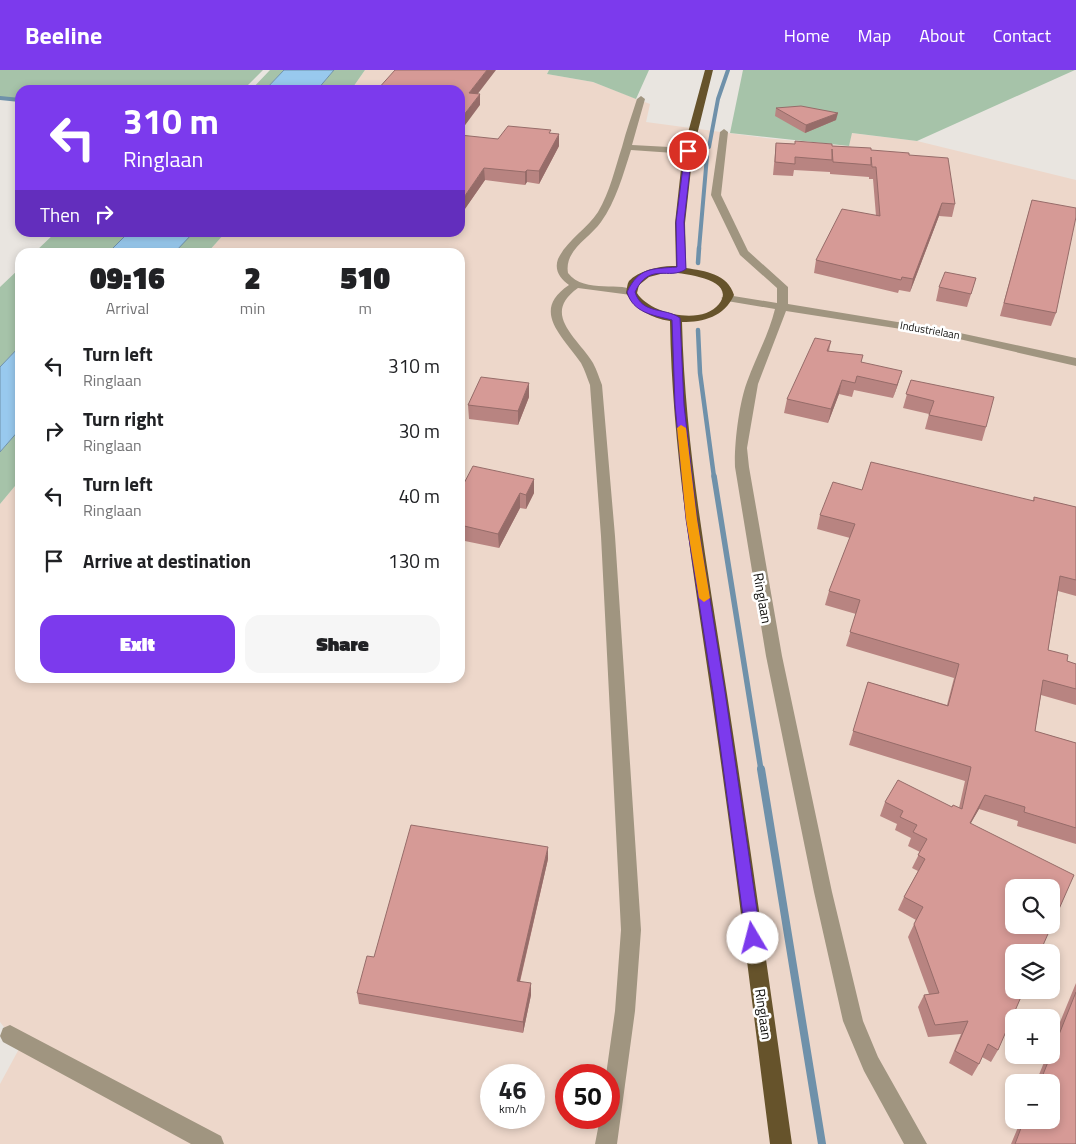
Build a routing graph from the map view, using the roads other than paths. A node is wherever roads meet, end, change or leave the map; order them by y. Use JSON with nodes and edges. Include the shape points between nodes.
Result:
{"nodes":[{"id":1,"x":710,"y":70,"type":"edge"},
{"id":2,"x":641,"y":99,"type":"dead end"},
{"id":3,"x":724,"y":132,"type":"dead end"},
{"id":4,"x":626,"y":147,"type":"junction"},
{"id":5,"x":688,"y":151,"type":"junction"},
{"id":6,"x":682,"y":269,"type":"junction"},
{"id":7,"x":576,"y":285,"type":"junction"},
{"id":8,"x":631,"y":292,"type":"junction"},
{"id":9,"x":727,"y":298,"type":"junction"},
{"id":10,"x":782,"y":305,"type":"junction"},
{"id":11,"x":676,"y":318,"type":"junction"},
{"id":12,"x":1076,"y":362,"type":"edge"},
{"id":13,"x":10,"y":1035,"type":"dead end"},
{"id":14,"x":213,"y":1144,"type":"edge"},
{"id":15,"x":606,"y":1144,"type":"edge"},
{"id":16,"x":781,"y":1144,"type":"edge"},
{"id":17,"x":916,"y":1144,"type":"edge"}],
"edges":[{"from":1,"to":5,"type":"main road"},
{"from":2,"to":4,"type":"street"},
{"from":3,"to":10,"type":"street","via":[[716,195],[744,253],[783,287]]},
{"from":4,"to":5,"type":"street"},
{"from":4,"to":7,"type":"street","via":[[609,198],[596,223],[586,230],[562,264],[562,272]]},
{"from":5,"to":6,"type":"main road","via":[[680,222]]},
{"from":6,"to":8,"type":"main road","via":[[645,275],[637,280]]},
{"from":6,"to":9,"type":"main road","via":[[718,280],[727,292]]},
{"from":7,"to":8,"type":"street"},
{"from":7,"to":15,"type":"street","via":[[557,298],[555,310],[559,325],[588,366],[596,385],[631,930],[624,1038]]},
{"from":8,"to":11,"type":"main road","via":[[633,299],[649,312]]},
{"from":9,"to":10,"type":"street","name":"Industrielaan"},
{"from":9,"to":11,"type":"main road","via":[[723,306],[713,313]]},
{"from":10,"to":12,"type":"street","name":"Industrielaan","via":[[946,332]]},
{"from":10,"to":17,"type":"street","name":"Ringlaan","via":[[752,384],[741,448],[742,467],[774,656],[853,1021],[871,1064]]},
{"from":11,"to":16,"type":"main road","name":"Ringlaan","via":[[678,390],[692,519]]},
{"from":13,"to":14,"type":"street"}]}
